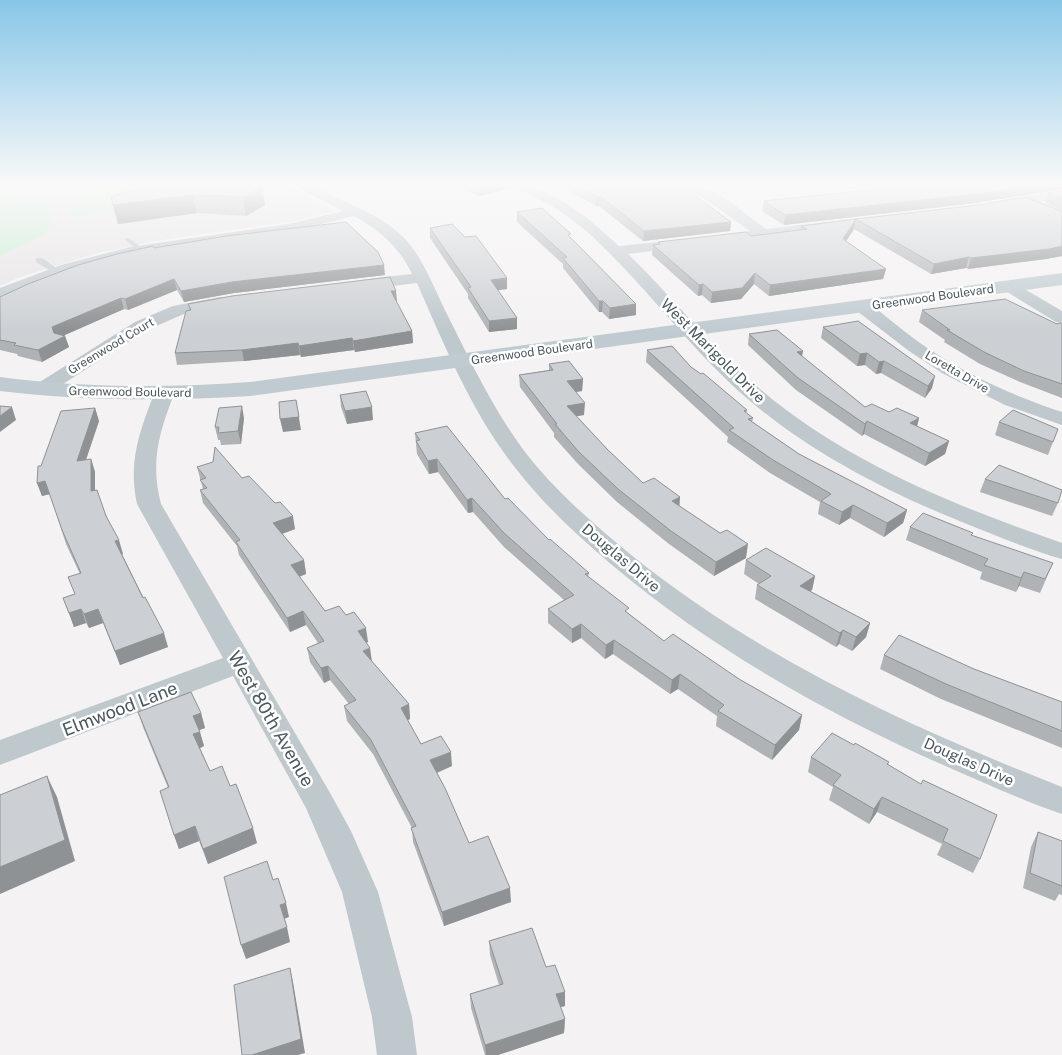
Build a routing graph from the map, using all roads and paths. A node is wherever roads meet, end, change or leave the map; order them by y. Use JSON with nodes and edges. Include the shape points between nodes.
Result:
{"nodes":[{"id":1,"x":252,"y":233,"type":"edge"},
{"id":2,"x":389,"y":233,"type":"edge"},
{"id":3,"x":595,"y":233,"type":"edge"},
{"id":4,"x":769,"y":233,"type":"edge"},
{"id":5,"x":762,"y":234,"type":"joint"},
{"id":6,"x":128,"y":239,"type":"dead end"},
{"id":7,"x":140,"y":249,"type":"junction"},
{"id":8,"x":614,"y":251,"type":"junction"},
{"id":9,"x":39,"y":260,"type":"dead end"},
{"id":10,"x":57,"y":271,"type":"junction"},
{"id":11,"x":422,"y":278,"type":"junction"},
{"id":12,"x":1062,"y":279,"type":"edge"},
{"id":13,"x":342,"y":287,"type":"edge"},
{"id":14,"x":1010,"y":287,"type":"junction"},
{"id":15,"x":0,"y":294,"type":"edge"},
{"id":16,"x":234,"y":300,"type":"edge"},
{"id":17,"x":863,"y":307,"type":"junction"},
{"id":18,"x":1062,"y":318,"type":"edge"},
{"id":19,"x":690,"y":330,"type":"junction"},
{"id":20,"x":463,"y":361,"type":"junction"},
{"id":21,"x":0,"y":384,"type":"edge"},
{"id":22,"x":42,"y":389,"type":"junction"},
{"id":23,"x":164,"y":394,"type":"junction"},
{"id":24,"x":1062,"y":419,"type":"edge"},
{"id":25,"x":1062,"y":551,"type":"edge"},
{"id":26,"x":239,"y":663,"type":"junction"},
{"id":27,"x":0,"y":753,"type":"edge"},
{"id":28,"x":1062,"y":801,"type":"edge"},
{"id":29,"x":397,"y":1055,"type":"edge"}],
"edges":[{"from":1,"to":7,"type":"street"},
{"from":2,"to":11,"type":"street","name":"Douglas Drive","via":[[407,252]]},
{"from":3,"to":8,"type":"street","name":"West Marigold Drive"},
{"from":4,"to":5,"type":"street"},
{"from":5,"to":8,"type":"street"},
{"from":6,"to":7,"type":"lane"},
{"from":7,"to":10,"type":"street"},
{"from":8,"to":19,"type":"street","name":"West Marigold Drive"},
{"from":9,"to":10,"type":"lane"},
{"from":10,"to":15,"type":"street"},
{"from":11,"to":13,"type":"street"},
{"from":11,"to":20,"type":"street","name":"Douglas Drive"},
{"from":12,"to":14,"type":"street","name":"Greenwood Boulevard"},
{"from":14,"to":17,"type":"street","name":"Greenwood Boulevard"},
{"from":14,"to":18,"type":"street"},
{"from":16,"to":22,"type":"street","name":"Greenwood Court","via":[[179,310],[140,326]]},
{"from":17,"to":19,"type":"street","name":"Greenwood Boulevard"},
{"from":17,"to":24,"type":"street","name":"Loretta Drive","via":[[911,344],[962,376],[1017,403]]},
{"from":19,"to":20,"type":"street","name":"Greenwood Boulevard"},
{"from":19,"to":25,"type":"street","name":"West Marigold Drive","via":[[747,388],[798,429],[834,452],[935,503]]},
{"from":20,"to":23,"type":"street","name":"Greenwood Boulevard","via":[[250,389]]},
{"from":20,"to":28,"type":"street","name":"Douglas Drive","via":[[514,453],[543,487],[627,566],[688,612],[737,644],[840,702]]},
{"from":21,"to":22,"type":"street","name":"Greenwood Boulevard"},
{"from":22,"to":23,"type":"street","name":"Greenwood Boulevard"},
{"from":23,"to":26,"type":"street","name":"West 80th Avenue","via":[[143,457],[144,489],[161,527]]},
{"from":26,"to":27,"type":"street","name":"Elmwood Lane"},
{"from":26,"to":29,"type":"street","name":"West 80th Avenue","via":[[318,800],[360,892],[392,1017]]}]}
